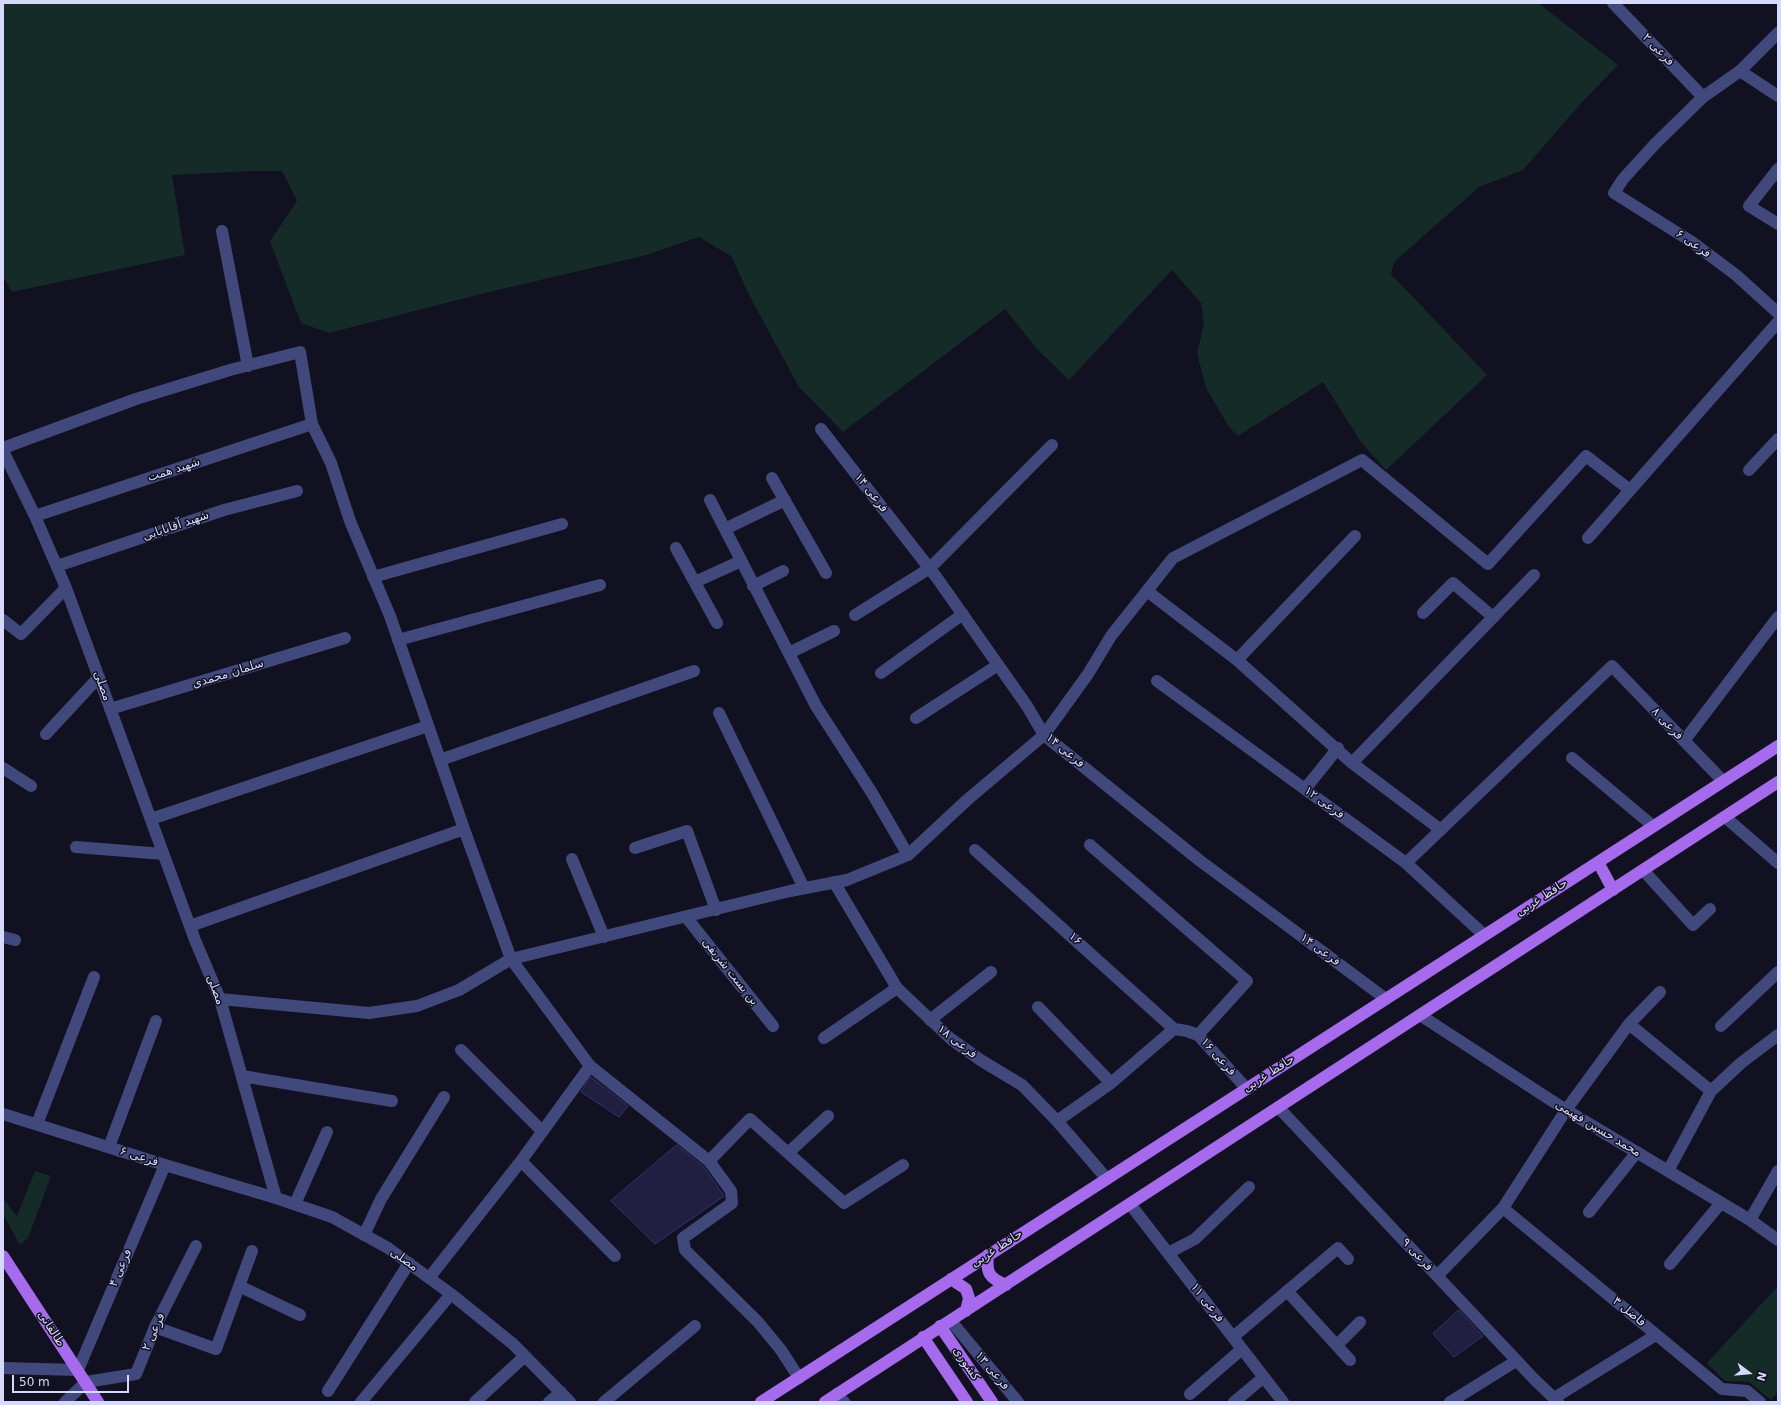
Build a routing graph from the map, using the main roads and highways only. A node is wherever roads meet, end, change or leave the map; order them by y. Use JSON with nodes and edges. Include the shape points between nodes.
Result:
{"nodes":[{"id":1,"x":1778,"y":746,"type":"edge"},
{"id":2,"x":1778,"y":782,"type":"edge"},
{"id":3,"x":1598,"y":862,"type":"junction"},
{"id":4,"x":1613,"y":890,"type":"junction"},
{"id":5,"x":988,"y":1255,"type":"junction"},
{"id":6,"x":3,"y":1256,"type":"edge"},
{"id":7,"x":951,"y":1279,"type":"junction"},
{"id":8,"x":1006,"y":1285,"type":"junction"},
{"id":9,"x":966,"y":1311,"type":"junction"},
{"id":10,"x":946,"y":1323,"type":"junction"},
{"id":11,"x":923,"y":1338,"type":"junction"},
{"id":12,"x":841,"y":1398,"type":"edge"},
{"id":13,"x":98,"y":1402,"type":"edge"},
{"id":14,"x":761,"y":1402,"type":"edge"},
{"id":15,"x":825,"y":1402,"type":"edge"},
{"id":16,"x":967,"y":1402,"type":"edge"},
{"id":17,"x":992,"y":1402,"type":"edge"}],
"edges":[{"from":1,"to":3,"type":"main road","name":"حافظ غربی"},
{"from":2,"to":4,"type":"main road"},
{"from":3,"to":4,"type":"main road"},
{"from":3,"to":5,"type":"main road","name":"حافظ غربی"},
{"from":4,"to":8,"type":"main road"},
{"from":5,"to":7,"type":"main road","name":"حافظ غربی"},
{"from":5,"to":8,"type":"main road","via":[[988,1271],[991,1277]]},
{"from":6,"to":13,"type":"main road","name":"طالقانی"},
{"from":7,"to":9,"type":"main road","via":[[966,1289],[969,1298]]},
{"from":7,"to":14,"type":"main road","name":"حافظ غربی"},
{"from":8,"to":9,"type":"main road"},
{"from":9,"to":10,"type":"main road"},
{"from":10,"to":11,"type":"main road"},
{"from":10,"to":17,"type":"main road","name":"کشوری"},
{"from":11,"to":12,"type":"main road"},
{"from":11,"to":16,"type":"main road","name":"کشوری"},
{"from":12,"to":15,"type":"main road"}]}
